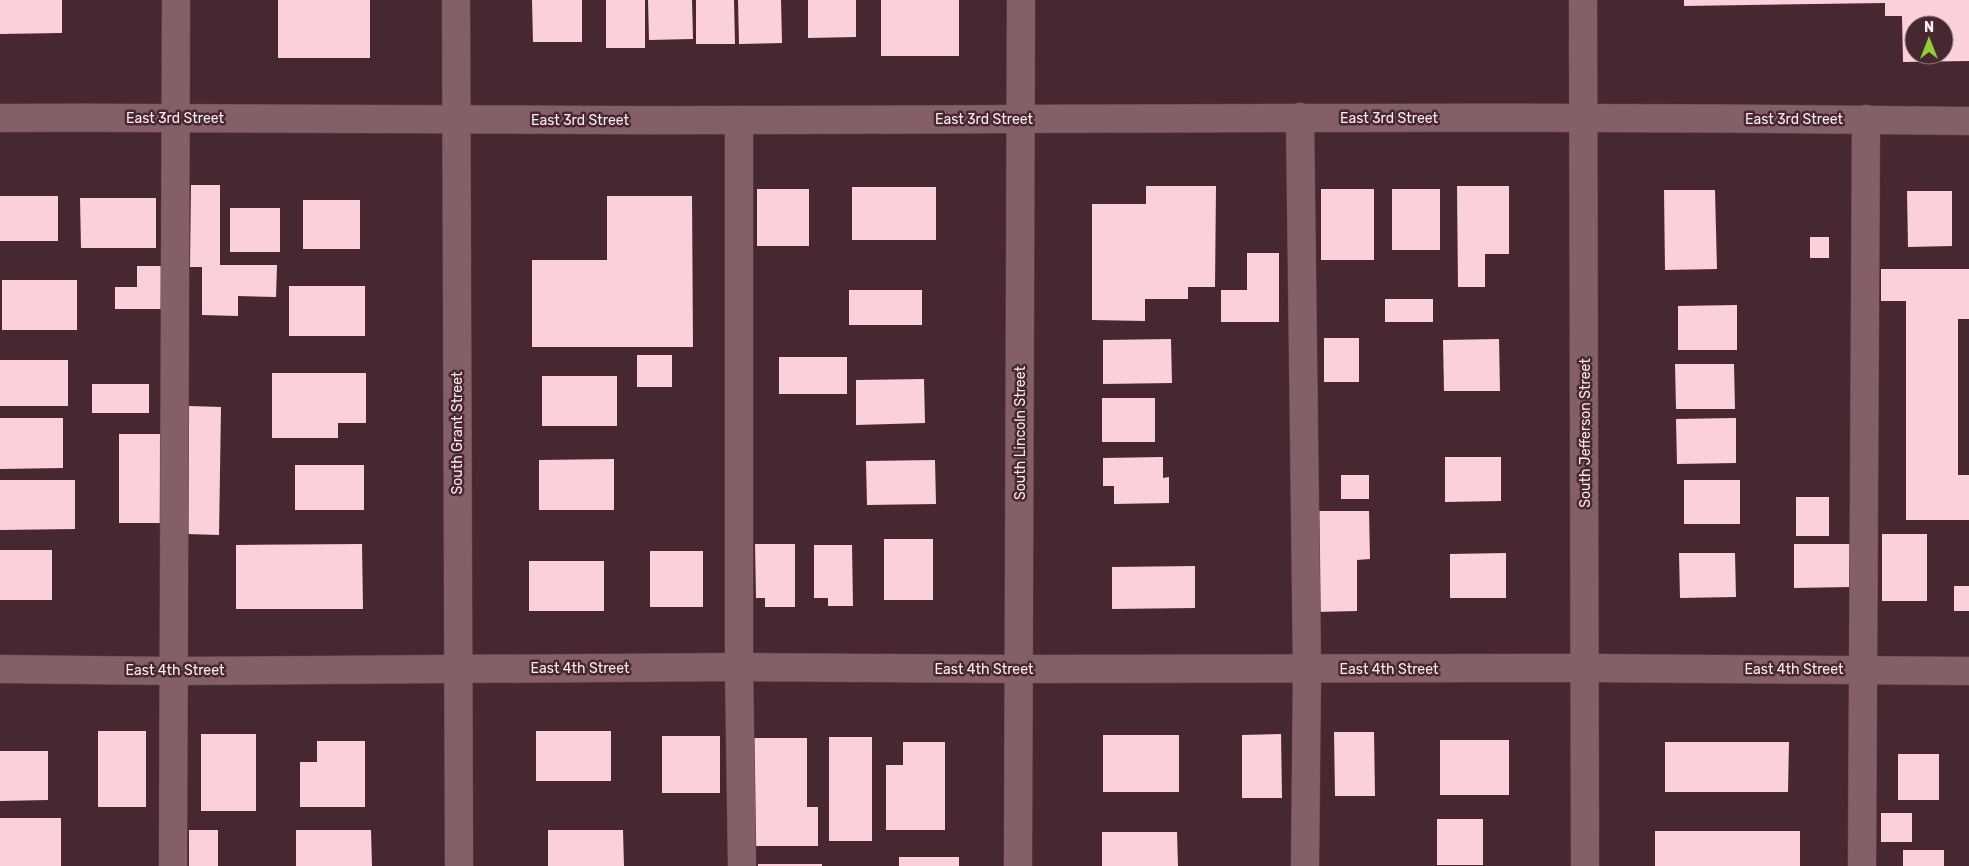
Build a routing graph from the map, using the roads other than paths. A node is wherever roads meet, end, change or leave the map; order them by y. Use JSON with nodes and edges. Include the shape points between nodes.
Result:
{"nodes":[{"id":1,"x":176,"y":0,"type":"edge"},
{"id":2,"x":456,"y":0,"type":"edge"},
{"id":3,"x":1021,"y":0,"type":"edge"},
{"id":4,"x":1583,"y":0,"type":"edge"},
{"id":5,"x":175,"y":117,"type":"junction"},
{"id":6,"x":1300,"y":117,"type":"junction"},
{"id":7,"x":0,"y":118,"type":"edge"},
{"id":8,"x":1020,"y":118,"type":"junction"},
{"id":9,"x":1584,"y":119,"type":"junction"},
{"id":10,"x":1866,"y":119,"type":"junction"},
{"id":11,"x":457,"y":120,"type":"junction"},
{"id":12,"x":739,"y":120,"type":"junction"},
{"id":13,"x":1969,"y":121,"type":"edge"},
{"id":14,"x":739,"y":667,"type":"junction"},
{"id":15,"x":457,"y":668,"type":"junction"},
{"id":16,"x":1586,"y":668,"type":"junction"},
{"id":17,"x":0,"y":669,"type":"edge"},
{"id":18,"x":1019,"y":669,"type":"junction"},
{"id":19,"x":1307,"y":669,"type":"junction"},
{"id":20,"x":1864,"y":669,"type":"junction"},
{"id":21,"x":174,"y":671,"type":"junction"},
{"id":22,"x":1969,"y":671,"type":"edge"},
{"id":23,"x":173,"y":866,"type":"edge"},
{"id":24,"x":459,"y":866,"type":"edge"},
{"id":25,"x":742,"y":866,"type":"edge"},
{"id":26,"x":1018,"y":866,"type":"edge"},
{"id":27,"x":1304,"y":866,"type":"edge"},
{"id":28,"x":1585,"y":866,"type":"edge"},
{"id":29,"x":1862,"y":866,"type":"edge"}],
"edges":[{"from":1,"to":5,"type":"street"},
{"from":2,"to":11,"type":"street","name":"South Grant Street"},
{"from":3,"to":8,"type":"street","name":"South Lincoln Street"},
{"from":4,"to":9,"type":"street","name":"South Jefferson Street"},
{"from":5,"to":7,"type":"street","name":"East 3rd Street"},
{"from":5,"to":11,"type":"street","name":"East 3rd Street"},
{"from":5,"to":21,"type":"street"},
{"from":6,"to":8,"type":"street","name":"East 3rd Street"},
{"from":6,"to":9,"type":"street","name":"East 3rd Street"},
{"from":6,"to":19,"type":"street"},
{"from":8,"to":12,"type":"street","name":"East 3rd Street"},
{"from":8,"to":18,"type":"street","name":"South Lincoln Street"},
{"from":9,"to":10,"type":"street","name":"East 3rd Street"},
{"from":9,"to":16,"type":"street","name":"South Jefferson Street"},
{"from":10,"to":13,"type":"street","name":"East 3rd Street"},
{"from":10,"to":20,"type":"street"},
{"from":11,"to":12,"type":"street","name":"East 3rd Street"},
{"from":11,"to":15,"type":"street","name":"South Grant Street"},
{"from":12,"to":14,"type":"street"},
{"from":14,"to":15,"type":"street","name":"East 4th Street"},
{"from":14,"to":18,"type":"street","name":"East 4th Street"},
{"from":14,"to":25,"type":"street"},
{"from":15,"to":21,"type":"street","name":"East 4th Street"},
{"from":15,"to":24,"type":"street","name":"South Grant Street"},
{"from":16,"to":19,"type":"street","name":"East 4th Street"},
{"from":16,"to":20,"type":"street","name":"East 4th Street"},
{"from":16,"to":28,"type":"street","name":"South Jefferson Street"},
{"from":17,"to":21,"type":"street","name":"East 4th Street"},
{"from":18,"to":19,"type":"street","name":"East 4th Street"},
{"from":18,"to":26,"type":"street","name":"South Lincoln Street"},
{"from":19,"to":27,"type":"street"},
{"from":20,"to":22,"type":"street","name":"East 4th Street"},
{"from":20,"to":29,"type":"street"},
{"from":21,"to":23,"type":"street"}]}
